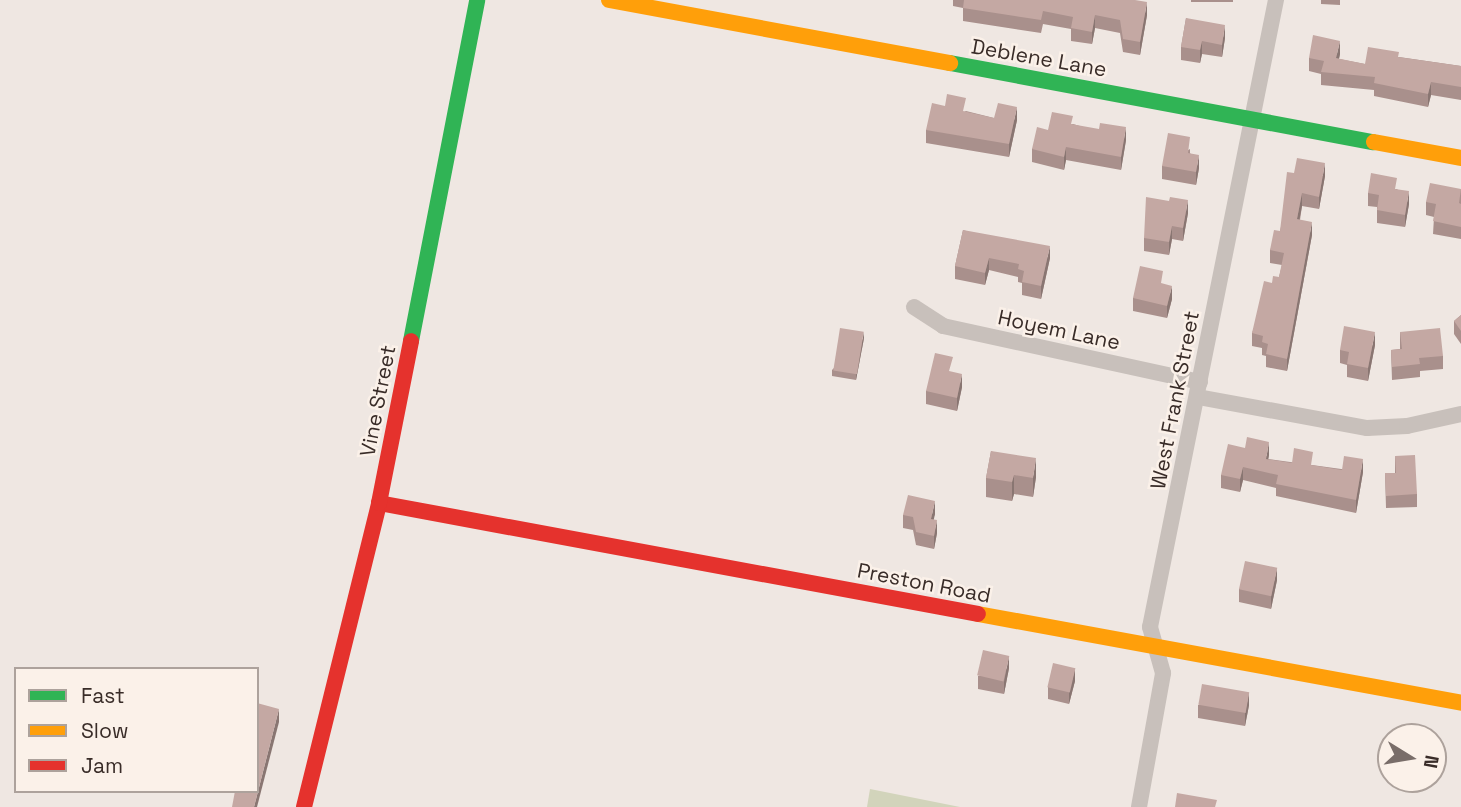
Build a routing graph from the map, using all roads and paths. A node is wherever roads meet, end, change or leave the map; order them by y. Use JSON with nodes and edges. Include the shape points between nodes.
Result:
{"nodes":[{"id":1,"x":478,"y":0,"type":"edge"},
{"id":2,"x":609,"y":0,"type":"edge"},
{"id":3,"x":1276,"y":0,"type":"edge"},
{"id":4,"x":1253,"y":119,"type":"junction"},
{"id":5,"x":1461,"y":158,"type":"edge"},
{"id":6,"x":914,"y":307,"type":"dead end"},
{"id":7,"x":1199,"y":390,"type":"junction"},
{"id":8,"x":1461,"y":414,"type":"edge"},
{"id":9,"x":379,"y":503,"type":"junction"},
{"id":10,"x":1157,"y":648,"type":"junction"},
{"id":11,"x":1461,"y":703,"type":"edge"},
{"id":12,"x":304,"y":807,"type":"edge"},
{"id":13,"x":1139,"y":807,"type":"edge"}],
"edges":[{"from":1,"to":9,"type":"street","name":"Vine Street"},
{"from":2,"to":4,"type":"street","name":"Deblene Lane"},
{"from":3,"to":4,"type":"street","name":"West Frank Street"},
{"from":4,"to":5,"type":"street","name":"Deblene Lane"},
{"from":4,"to":7,"type":"street","name":"West Frank Street"},
{"from":6,"to":7,"type":"street","name":"Hoyem Lane","via":[[943,326]]},
{"from":7,"to":8,"type":"street","name":"Hoyem Lane","via":[[1367,428],[1407,426]]},
{"from":7,"to":10,"type":"street","name":"West Frank Street","via":[[1150,626]]},
{"from":9,"to":10,"type":"street","name":"Preston Road"},
{"from":9,"to":12,"type":"street","name":"Vine Street"},
{"from":10,"to":11,"type":"street","name":"Preston Road"},
{"from":10,"to":13,"type":"street","name":"West Frank Street","via":[[1163,673]]}]}
